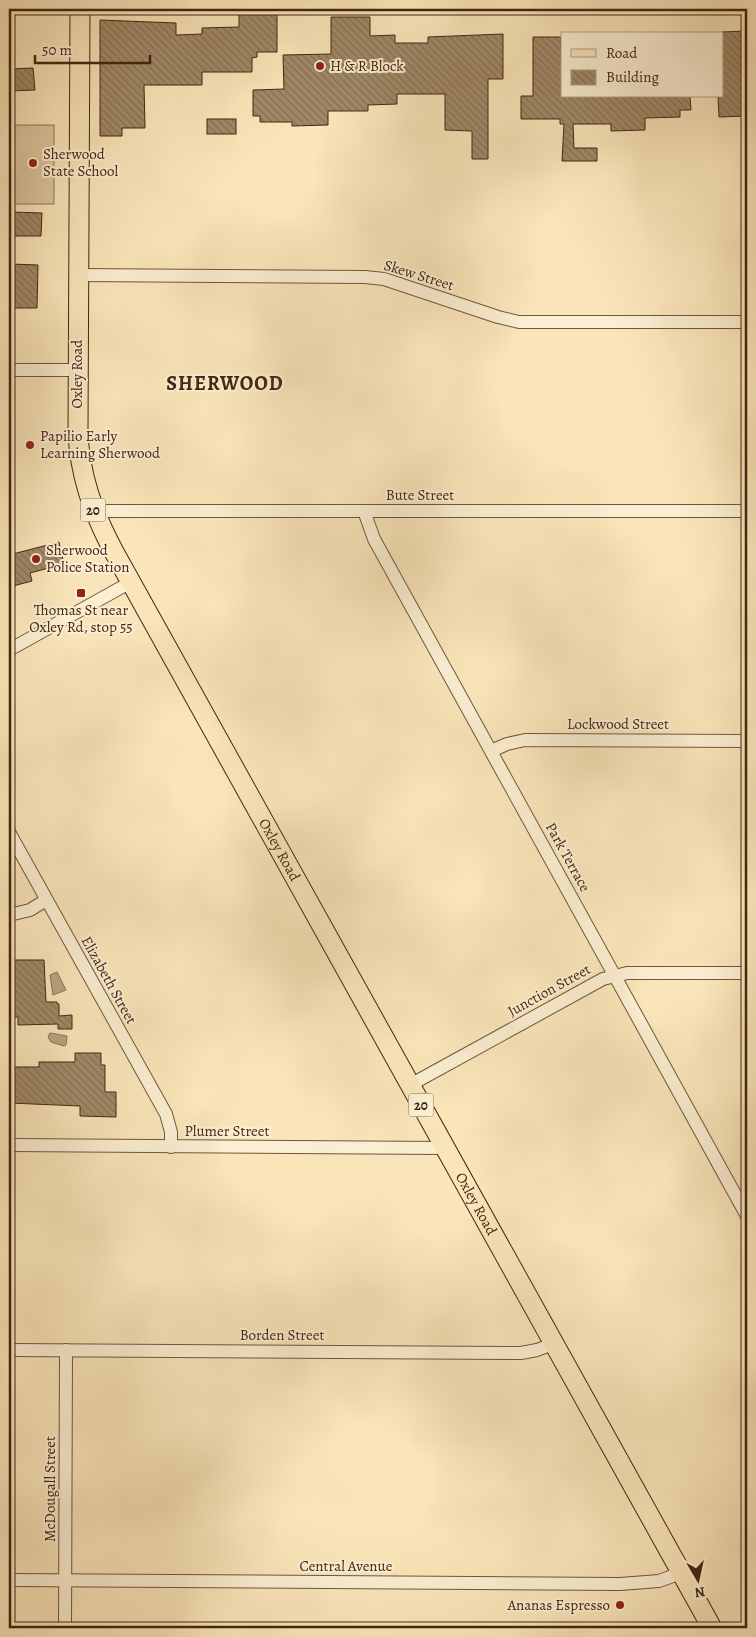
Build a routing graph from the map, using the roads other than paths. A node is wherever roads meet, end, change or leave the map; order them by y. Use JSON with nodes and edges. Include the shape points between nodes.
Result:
{"nodes":[{"id":1,"x":80,"y":9,"type":"edge"},
{"id":2,"x":78,"y":275,"type":"junction"},
{"id":3,"x":747,"y":322,"type":"edge"},
{"id":4,"x":9,"y":370,"type":"edge"},
{"id":5,"x":77,"y":370,"type":"junction"},
{"id":6,"x":94,"y":511,"type":"junction"},
{"id":7,"x":364,"y":511,"type":"junction"},
{"id":8,"x":747,"y":511,"type":"edge"},
{"id":9,"x":131,"y":582,"type":"junction"},
{"id":10,"x":9,"y":650,"type":"edge"},
{"id":11,"x":747,"y":741,"type":"edge"},
{"id":12,"x":491,"y":751,"type":"junction"},
{"id":13,"x":9,"y":832,"type":"edge"},
{"id":14,"x":46,"y":900,"type":"junction"},
{"id":15,"x":9,"y":915,"type":"edge"},
{"id":16,"x":747,"y":973,"type":"edge"},
{"id":17,"x":615,"y":976,"type":"junction"},
{"id":18,"x":410,"y":1085,"type":"junction"},
{"id":19,"x":9,"y":1145,"type":"edge"},
{"id":20,"x":171,"y":1147,"type":"junction"},
{"id":21,"x":445,"y":1148,"type":"junction"},
{"id":22,"x":747,"y":1215,"type":"edge"},
{"id":23,"x":553,"y":1344,"type":"junction"},
{"id":24,"x":9,"y":1350,"type":"edge"},
{"id":25,"x":66,"y":1350,"type":"junction"},
{"id":26,"x":681,"y":1573,"type":"junction"},
{"id":27,"x":9,"y":1580,"type":"edge"},
{"id":28,"x":66,"y":1581,"type":"junction"},
{"id":29,"x":65,"y":1628,"type":"edge"},
{"id":30,"x":712,"y":1628,"type":"edge"}],
"edges":[{"from":1,"to":2,"type":"main road","name":"Oxley Road","number":"20"},
{"from":2,"to":3,"type":"street","name":"Skew Street","via":[[366,277],[384,279],[519,322]]},
{"from":2,"to":5,"type":"main road","name":"Oxley Road","number":"20"},
{"from":4,"to":5,"type":"street"},
{"from":5,"to":6,"type":"main road","name":"Oxley Road","number":"20","via":[[79,456]]},
{"from":6,"to":7,"type":"street","name":"Bute Street"},
{"from":6,"to":9,"type":"main road","name":"Oxley Road","number":"20"},
{"from":7,"to":8,"type":"street","name":"Bute Street"},
{"from":7,"to":12,"type":"street","name":"Park Terrace","via":[[374,539]]},
{"from":9,"to":10,"type":"street"},
{"from":9,"to":18,"type":"main road","name":"Oxley Road","number":"20"},
{"from":11,"to":12,"type":"street","name":"Lockwood Street","via":[[525,740]]},
{"from":12,"to":17,"type":"street","name":"Park Terrace"},
{"from":13,"to":14,"type":"street","name":"Elizabeth Street"},
{"from":14,"to":15,"type":"street","via":[[30,910]]},
{"from":14,"to":20,"type":"street","name":"Elizabeth Street","via":[[166,1114]]},
{"from":16,"to":17,"type":"street","name":"Junction Street","via":[[627,973]]},
{"from":17,"to":18,"type":"street","name":"Junction Street","via":[[603,978]]},
{"from":17,"to":22,"type":"street","name":"Park Terrace"},
{"from":18,"to":21,"type":"main road","name":"Oxley Road","number":"20"},
{"from":19,"to":20,"type":"street","name":"Plumer Street"},
{"from":20,"to":21,"type":"street","name":"Plumer Street"},
{"from":21,"to":23,"type":"main road","name":"Oxley Road","number":"20"},
{"from":23,"to":25,"type":"street","name":"Borden Street","via":[[521,1353]]},
{"from":23,"to":26,"type":"main road","name":"Oxley Road","number":"20"},
{"from":24,"to":25,"type":"street","name":"Borden Street"},
{"from":25,"to":28,"type":"street","name":"McDougall Street"},
{"from":26,"to":28,"type":"street","name":"Central Avenue","via":[[659,1581],[620,1584]]},
{"from":26,"to":30,"type":"main road","name":"Oxley Road","number":"20"},
{"from":27,"to":28,"type":"street","name":"Central Avenue"},
{"from":28,"to":29,"type":"street","name":"McDougall Street"}]}
